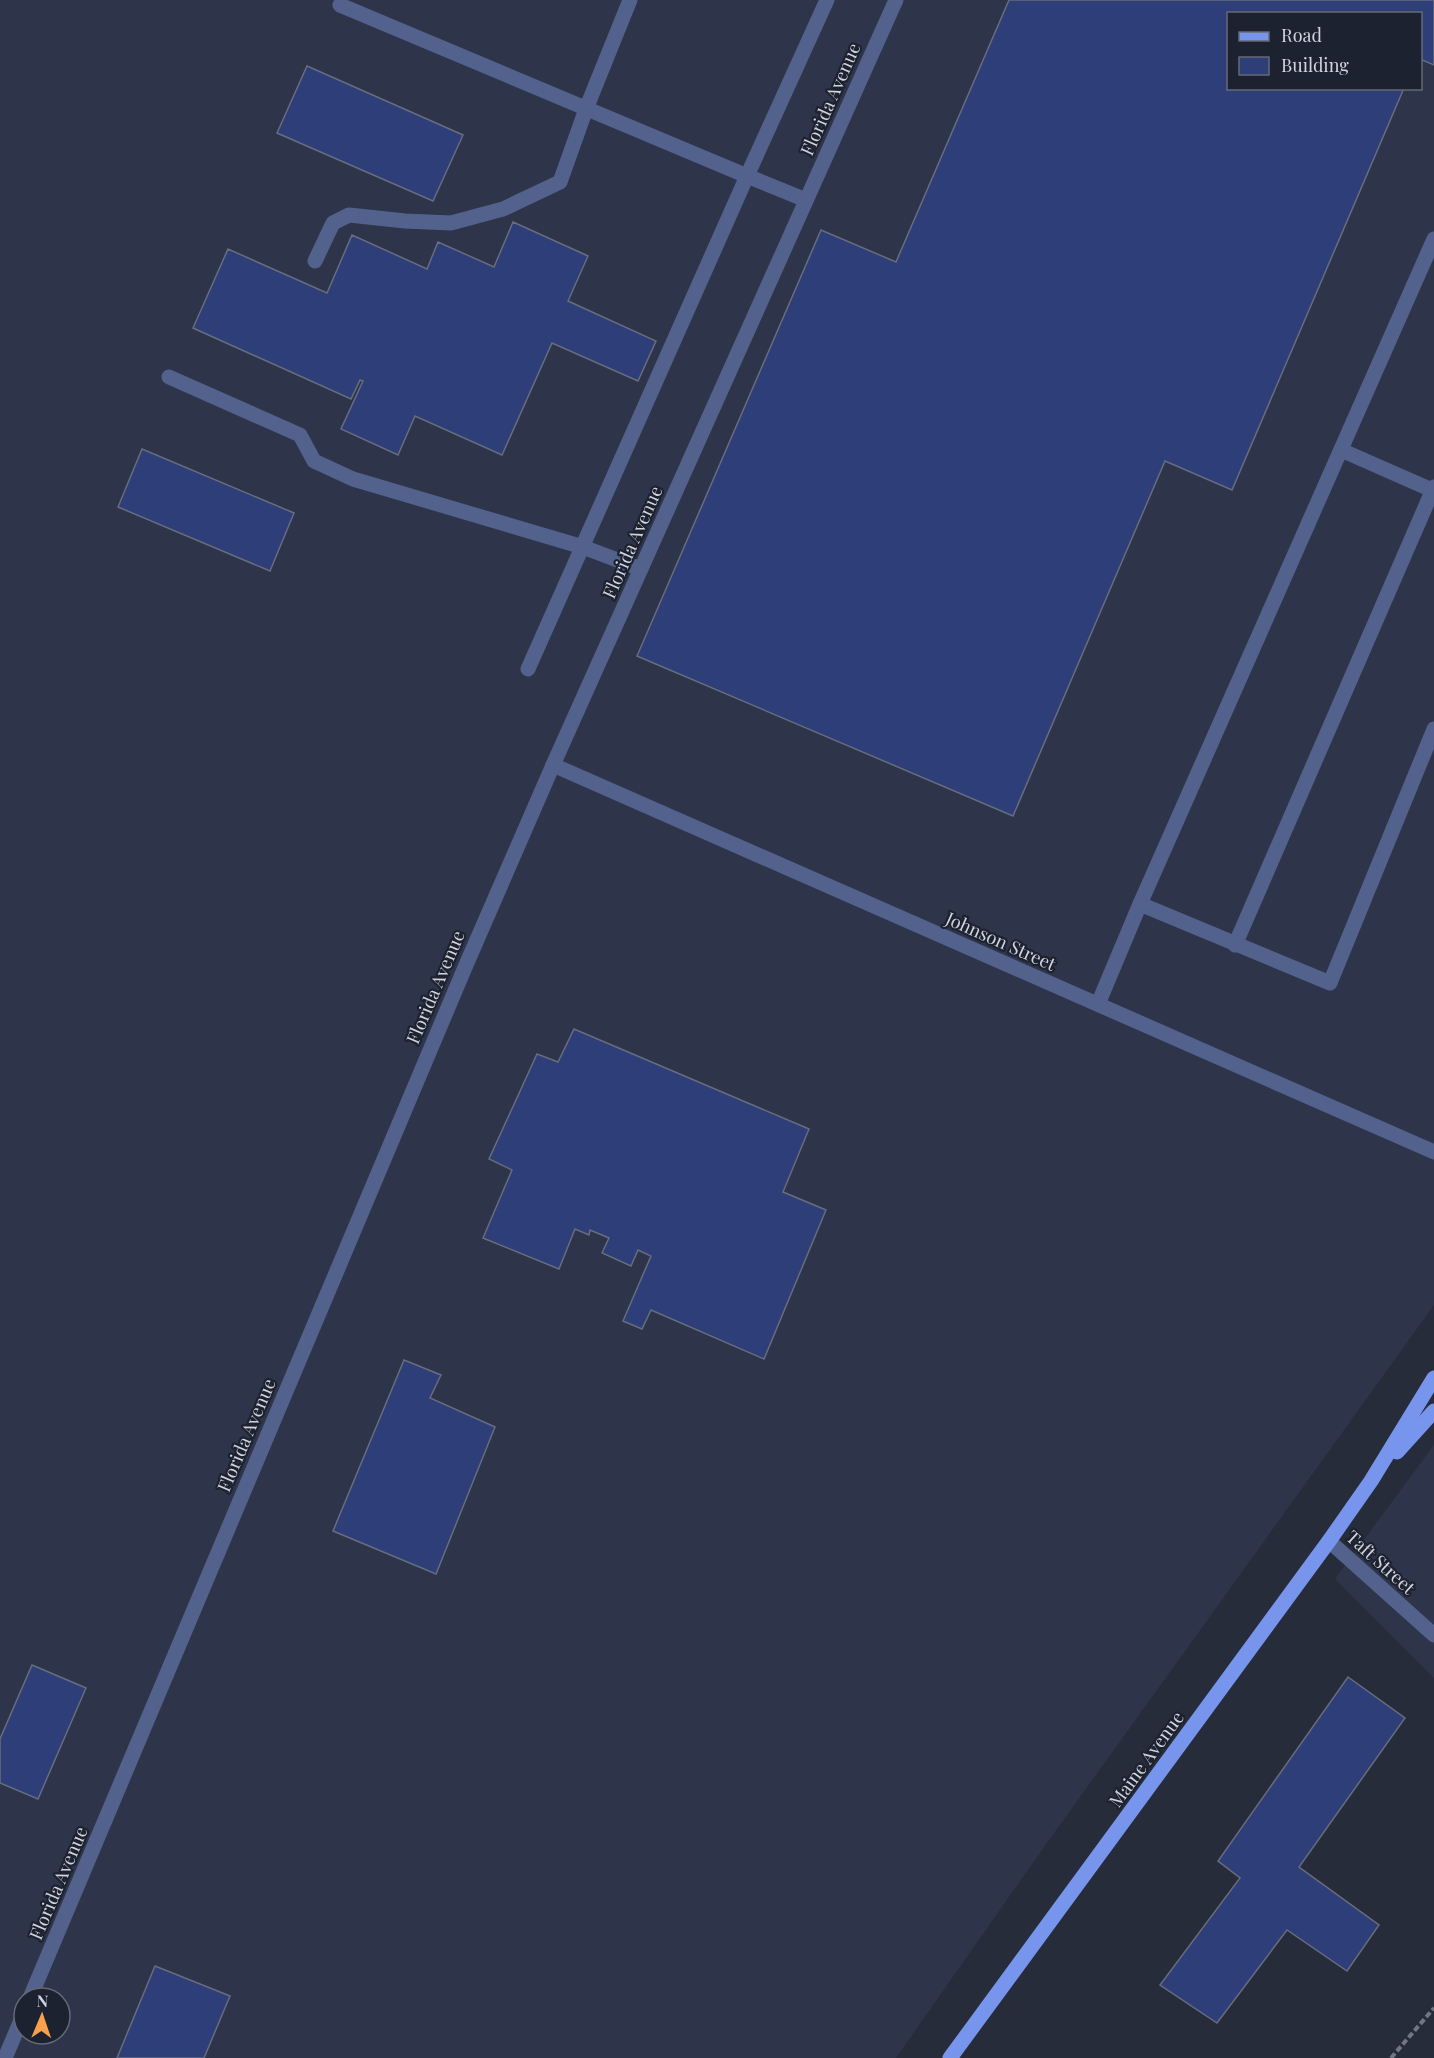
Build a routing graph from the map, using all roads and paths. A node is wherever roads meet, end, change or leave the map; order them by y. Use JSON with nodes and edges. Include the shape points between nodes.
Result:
{"nodes":[{"id":1,"x":630,"y":0,"type":"edge"},
{"id":2,"x":827,"y":0,"type":"edge"},
{"id":3,"x":896,"y":0,"type":"edge"},
{"id":4,"x":340,"y":5,"type":"dead end"},
{"id":5,"x":586,"y":109,"type":"junction"},
{"id":6,"x":747,"y":176,"type":"junction"},
{"id":7,"x":806,"y":200,"type":"junction"},
{"id":8,"x":1434,"y":238,"type":"edge"},
{"id":9,"x":315,"y":261,"type":"dead end"},
{"id":10,"x":170,"y":377,"type":"dead end"},
{"id":11,"x":1341,"y":450,"type":"junction"},
{"id":12,"x":1434,"y":489,"type":"edge"},
{"id":13,"x":583,"y":547,"type":"junction"},
{"id":14,"x":641,"y":569,"type":"junction"},
{"id":15,"x":528,"y":669,"type":"dead end"},
{"id":16,"x":1434,"y":729,"type":"edge"},
{"id":17,"x":553,"y":765,"type":"junction"},
{"id":18,"x":1140,"y":904,"type":"junction"},
{"id":19,"x":1235,"y":945,"type":"junction"},
{"id":20,"x":1098,"y":1004,"type":"junction"},
{"id":21,"x":1434,"y":1152,"type":"edge"},
{"id":22,"x":1434,"y":1378,"type":"edge"},
{"id":23,"x":1434,"y":1411,"type":"edge"},
{"id":24,"x":1371,"y":1481,"type":"junction"},
{"id":25,"x":1329,"y":1541,"type":"junction"},
{"id":26,"x":1434,"y":1635,"type":"edge"},
{"id":27,"x":35,"y":1986,"type":"edge"},
{"id":28,"x":1434,"y":2008,"type":"edge"},
{"id":29,"x":12,"y":2041,"type":"edge"},
{"id":30,"x":5,"y":2058,"type":"edge"},
{"id":31,"x":950,"y":2058,"type":"edge"},
{"id":32,"x":1391,"y":2058,"type":"edge"}],
"edges":[{"from":1,"to":5,"type":"street"},
{"from":2,"to":6,"type":"street"},
{"from":3,"to":7,"type":"street","name":"Florida Avenue"},
{"from":4,"to":5,"type":"street"},
{"from":5,"to":6,"type":"street"},
{"from":5,"to":9,"type":"street","via":[[560,182],[503,209],[451,224],[349,215],[333,223]]},
{"from":6,"to":7,"type":"street"},
{"from":6,"to":13,"type":"street"},
{"from":7,"to":14,"type":"street","name":"Florida Avenue"},
{"from":8,"to":11,"type":"street"},
{"from":10,"to":13,"type":"street","via":[[300,435],[314,461],[353,479]]},
{"from":11,"to":12,"type":"street"},
{"from":11,"to":18,"type":"street"},
{"from":12,"to":19,"type":"street"},
{"from":13,"to":14,"type":"street"},
{"from":13,"to":15,"type":"street"},
{"from":14,"to":17,"type":"street","name":"Florida Avenue"},
{"from":16,"to":19,"type":"street","via":[[1329,983]]},
{"from":17,"to":20,"type":"street","name":"Johnson Street"},
{"from":17,"to":27,"type":"street","name":"Florida Avenue"},
{"from":18,"to":19,"type":"street"},
{"from":18,"to":20,"type":"street"},
{"from":20,"to":21,"type":"street","name":"Johnson Street"},
{"from":22,"to":24,"type":"main road","name":"Maine Avenue"},
{"from":23,"to":24,"type":"main road","name":"Maine Avenue"},
{"from":24,"to":25,"type":"main road","name":"Maine Avenue"},
{"from":25,"to":26,"type":"street","name":"Taft Street"},
{"from":25,"to":31,"type":"main road","name":"Maine Avenue"},
{"from":28,"to":32,"type":"path"},
{"from":29,"to":30,"type":"street"}]}
